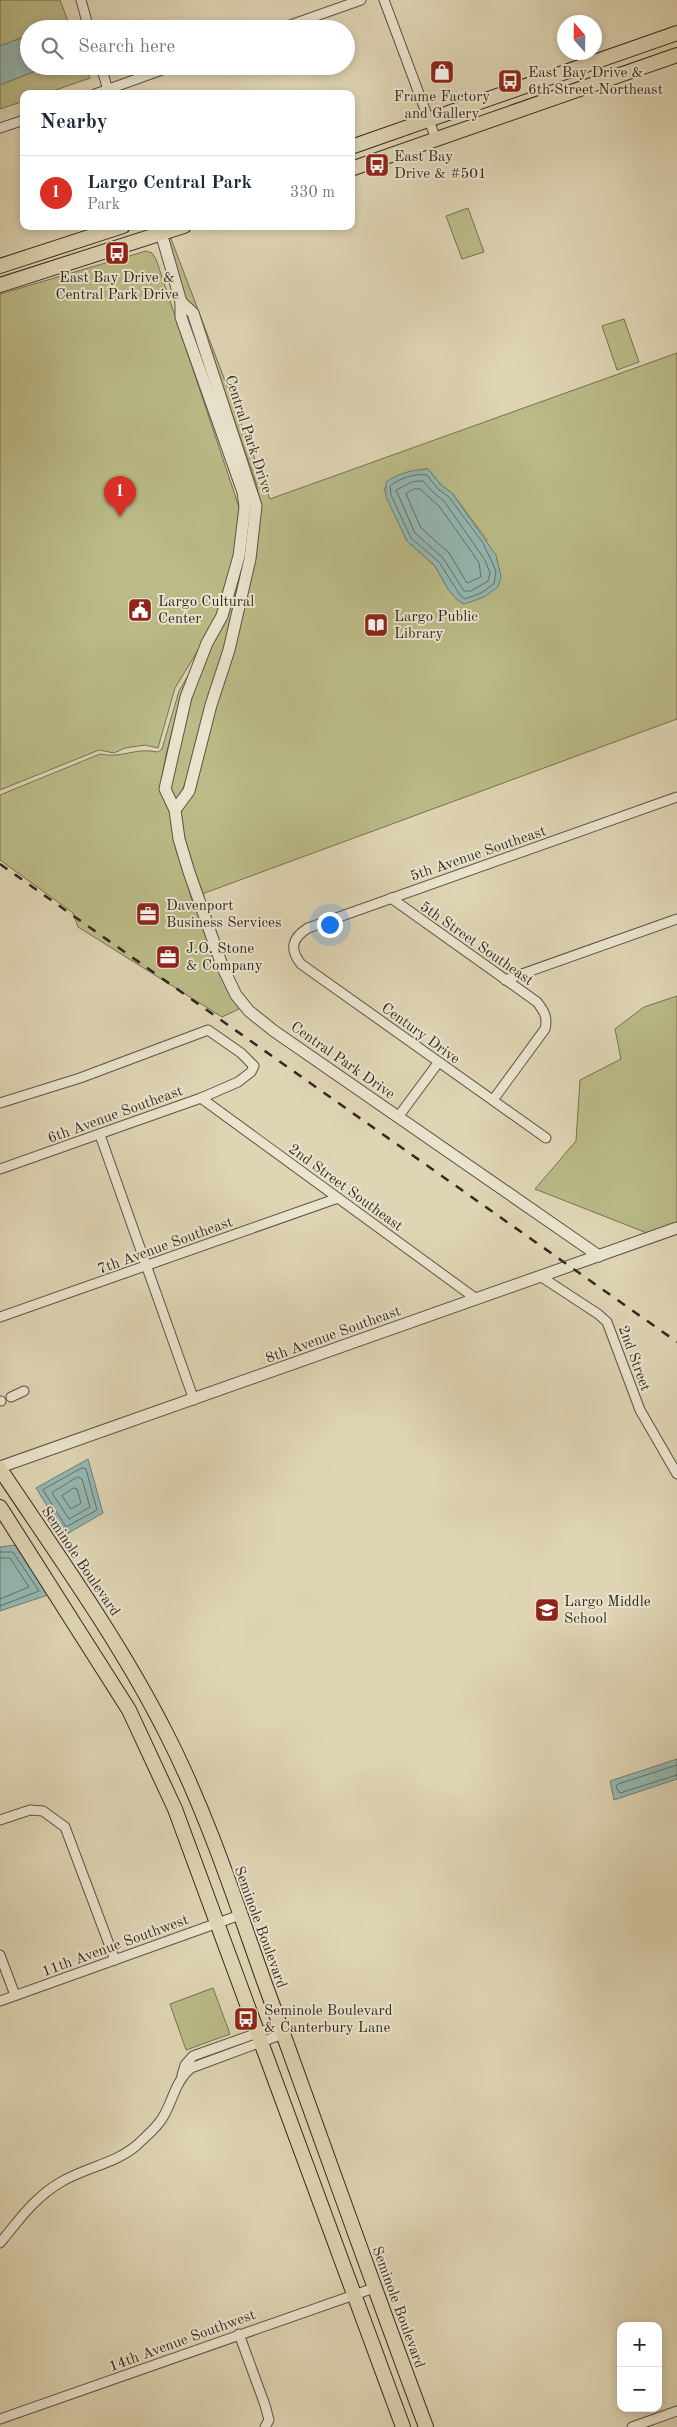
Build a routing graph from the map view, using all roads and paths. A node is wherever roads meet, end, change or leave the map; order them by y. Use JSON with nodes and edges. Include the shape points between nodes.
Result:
{"nodes":[{"id":1,"x":81,"y":0,"type":"edge"},
{"id":2,"x":361,"y":0,"type":"edge"},
{"id":3,"x":384,"y":0,"type":"edge"},
{"id":4,"x":87,"y":20,"type":"edge"},
{"id":5,"x":304,"y":20,"type":"edge"},
{"id":6,"x":677,"y":32,"type":"edge"},
{"id":7,"x":677,"y":55,"type":"edge"},
{"id":8,"x":104,"y":75,"type":"edge"},
{"id":9,"x":151,"y":75,"type":"edge"},
{"id":10,"x":108,"y":90,"type":"edge"},
{"id":11,"x":114,"y":90,"type":"edge"},
{"id":12,"x":428,"y":119,"type":"junction"},
{"id":13,"x":20,"y":121,"type":"edge"},
{"id":14,"x":0,"y":128,"type":"edge"},
{"id":15,"x":436,"y":139,"type":"junction"},
{"id":16,"x":355,"y":146,"type":"edge"},
{"id":17,"x":355,"y":168,"type":"edge"},
{"id":18,"x":111,"y":230,"type":"edge"},
{"id":19,"x":160,"y":230,"type":"edge"},
{"id":20,"x":0,"y":266,"type":"edge"},
{"id":21,"x":0,"y":285,"type":"edge"},
{"id":22,"x":181,"y":302,"type":"junction"},
{"id":23,"x":677,"y":797,"type":"edge"},
{"id":24,"x":175,"y":810,"type":"junction"},
{"id":25,"x":390,"y":898,"type":"junction"},
{"id":26,"x":677,"y":919,"type":"edge"},
{"id":27,"x":293,"y":942,"type":"joint"},
{"id":28,"x":505,"y":980,"type":"junction"},
{"id":29,"x":438,"y":1063,"type":"junction"},
{"id":30,"x":201,"y":1098,"type":"junction"},
{"id":31,"x":493,"y":1100,"type":"junction"},
{"id":32,"x":0,"y":1103,"type":"edge"},
{"id":33,"x":398,"y":1117,"type":"junction"},
{"id":34,"x":100,"y":1135,"type":"junction"},
{"id":35,"x":546,"y":1138,"type":"dead end"},
{"id":36,"x":0,"y":1169,"type":"edge"},
{"id":37,"x":338,"y":1198,"type":"junction"},
{"id":38,"x":677,"y":1228,"type":"edge"},
{"id":39,"x":599,"y":1256,"type":"junction"},
{"id":40,"x":147,"y":1267,"type":"junction"},
{"id":41,"x":540,"y":1276,"type":"junction"},
{"id":42,"x":475,"y":1298,"type":"junction"},
{"id":43,"x":0,"y":1317,"type":"edge"},
{"id":44,"x":24,"y":1391,"type":"dead end"},
{"id":45,"x":11,"y":1397,"type":"dead end"},
{"id":46,"x":194,"y":1400,"type":"junction"},
{"id":47,"x":0,"y":1468,"type":"edge"},
{"id":48,"x":677,"y":1474,"type":"edge"},
{"id":49,"x":0,"y":1507,"type":"edge"},
{"id":50,"x":0,"y":1820,"type":"edge"},
{"id":51,"x":240,"y":1915,"type":"junction"},
{"id":52,"x":218,"y":1923,"type":"junction"},
{"id":53,"x":0,"y":1955,"type":"edge"},
{"id":54,"x":115,"y":1960,"type":"junction"},
{"id":55,"x":15,"y":1995,"type":"junction"},
{"id":56,"x":0,"y":2001,"type":"edge"},
{"id":57,"x":282,"y":2029,"type":"junction"},
{"id":58,"x":260,"y":2037,"type":"junction"},
{"id":59,"x":0,"y":2243,"type":"edge"},
{"id":60,"x":374,"y":2288,"type":"junction"},
{"id":61,"x":354,"y":2294,"type":"junction"},
{"id":62,"x":239,"y":2334,"type":"junction"},
{"id":63,"x":677,"y":2411,"type":"edge"},
{"id":64,"x":0,"y":2419,"type":"edge"},
{"id":65,"x":267,"y":2424,"type":"edge"},
{"id":66,"x":403,"y":2427,"type":"edge"},
{"id":67,"x":426,"y":2427,"type":"edge"},
{"id":68,"x":632,"y":2427,"type":"edge"}],
"edges":[{"from":1,"to":4,"type":"street"},
{"from":2,"to":5,"type":"street"},
{"from":3,"to":12,"type":"street"},
{"from":6,"to":12,"type":"main road"},
{"from":7,"to":15,"type":"main road"},
{"from":8,"to":10,"type":"street"},
{"from":9,"to":11,"type":"street"},
{"from":12,"to":15,"type":"street"},
{"from":12,"to":16,"type":"main road"},
{"from":13,"to":14,"type":"street"},
{"from":15,"to":17,"type":"main road"},
{"from":18,"to":20,"type":"main road"},
{"from":19,"to":21,"type":"main road"},
{"from":19,"to":22,"type":"street","name":"Central Park Drive"},
{"from":22,"to":24,"type":"street","name":"Central Park Drive","via":[[181,317],[243,492],[245,507],[239,556],[222,616],[207,643],[186,697],[170,757],[165,789]]},
{"from":22,"to":24,"type":"street","name":"Central Park Drive","via":[[193,313],[256,506],[250,559],[229,650],[211,704],[189,791]]},
{"from":23,"to":25,"type":"street","name":"5th Avenue Southeast"},
{"from":24,"to":33,"type":"street","name":"Central Park Drive","via":[[189,872],[223,968],[236,995],[249,1011],[274,1031]]},
{"from":25,"to":27,"type":"street","name":"5th Avenue Southeast","via":[[308,928]]},
{"from":25,"to":28,"type":"street","name":"5th Street Southeast"},
{"from":26,"to":28,"type":"street"},
{"from":27,"to":29,"type":"street","name":"Century Drive","via":[[294,955],[301,964]]},
{"from":28,"to":31,"type":"street","name":"5th Street Southeast","via":[[537,1002],[547,1021],[546,1029]]},
{"from":29,"to":31,"type":"street","name":"Century Drive"},
{"from":29,"to":33,"type":"street"},
{"from":30,"to":32,"type":"street","name":"6th Avenue Southeast","via":[[238,1082],[254,1066],[208,1030],[80,1078]]},
{"from":30,"to":34,"type":"street","name":"6th Avenue Southeast"},
{"from":30,"to":37,"type":"street","name":"2nd Street Southeast"},
{"from":31,"to":35,"type":"street","name":"Century Drive"},
{"from":33,"to":39,"type":"street","name":"Central Park Drive"},
{"from":34,"to":36,"type":"street","name":"6th Avenue Southeast"},
{"from":34,"to":40,"type":"street"},
{"from":37,"to":40,"type":"street","name":"7th Avenue Southeast"},
{"from":37,"to":42,"type":"street","name":"2nd Street Southeast"},
{"from":38,"to":39,"type":"street","name":"8th Avenue Southeast"},
{"from":39,"to":41,"type":"street","name":"8th Avenue Southeast"},
{"from":40,"to":43,"type":"street","name":"7th Avenue Southeast"},
{"from":40,"to":46,"type":"street"},
{"from":41,"to":42,"type":"street","name":"8th Avenue Southeast"},
{"from":41,"to":48,"type":"street","name":"2nd Street","via":[[607,1322],[640,1410]]},
{"from":42,"to":46,"type":"street","name":"8th Avenue Southeast"},
{"from":44,"to":45,"type":"street"},
{"from":46,"to":47,"type":"street","name":"8th Avenue Southeast"},
{"from":47,"to":51,"type":"main road","name":"Seminole Boulevard","via":[[144,1689],[195,1796]]},
{"from":49,"to":52,"type":"main road","via":[[128,1710],[175,1809]]},
{"from":50,"to":54,"type":"street","via":[[30,1810],[43,1810],[65,1827]]},
{"from":51,"to":52,"type":"street","name":"11th Avenue Southwest"},
{"from":51,"to":57,"type":"main road","name":"Seminole Boulevard"},
{"from":52,"to":54,"type":"street","name":"11th Avenue Southwest"},
{"from":52,"to":58,"type":"main road"},
{"from":53,"to":55,"type":"street"},
{"from":54,"to":55,"type":"street","name":"11th Avenue Southwest"},
{"from":55,"to":56,"type":"street","name":"11th Avenue Southwest"},
{"from":57,"to":58,"type":"street"},
{"from":57,"to":60,"type":"main road","name":"Seminole Boulevard"},
{"from":58,"to":59,"type":"street","via":[[193,2056],[185,2065],[163,2118],[134,2147],[46,2192],[25,2210]]},
{"from":58,"to":61,"type":"main road"},
{"from":60,"to":61,"type":"street","name":"14th Avenue Southwest"},
{"from":60,"to":67,"type":"main road","name":"Seminole Boulevard"},
{"from":61,"to":62,"type":"street","name":"14th Avenue Southwest"},
{"from":61,"to":66,"type":"main road"},
{"from":62,"to":64,"type":"street","name":"14th Avenue Southwest"},
{"from":62,"to":65,"type":"street","via":[[265,2404]]},
{"from":63,"to":68,"type":"street"}]}
